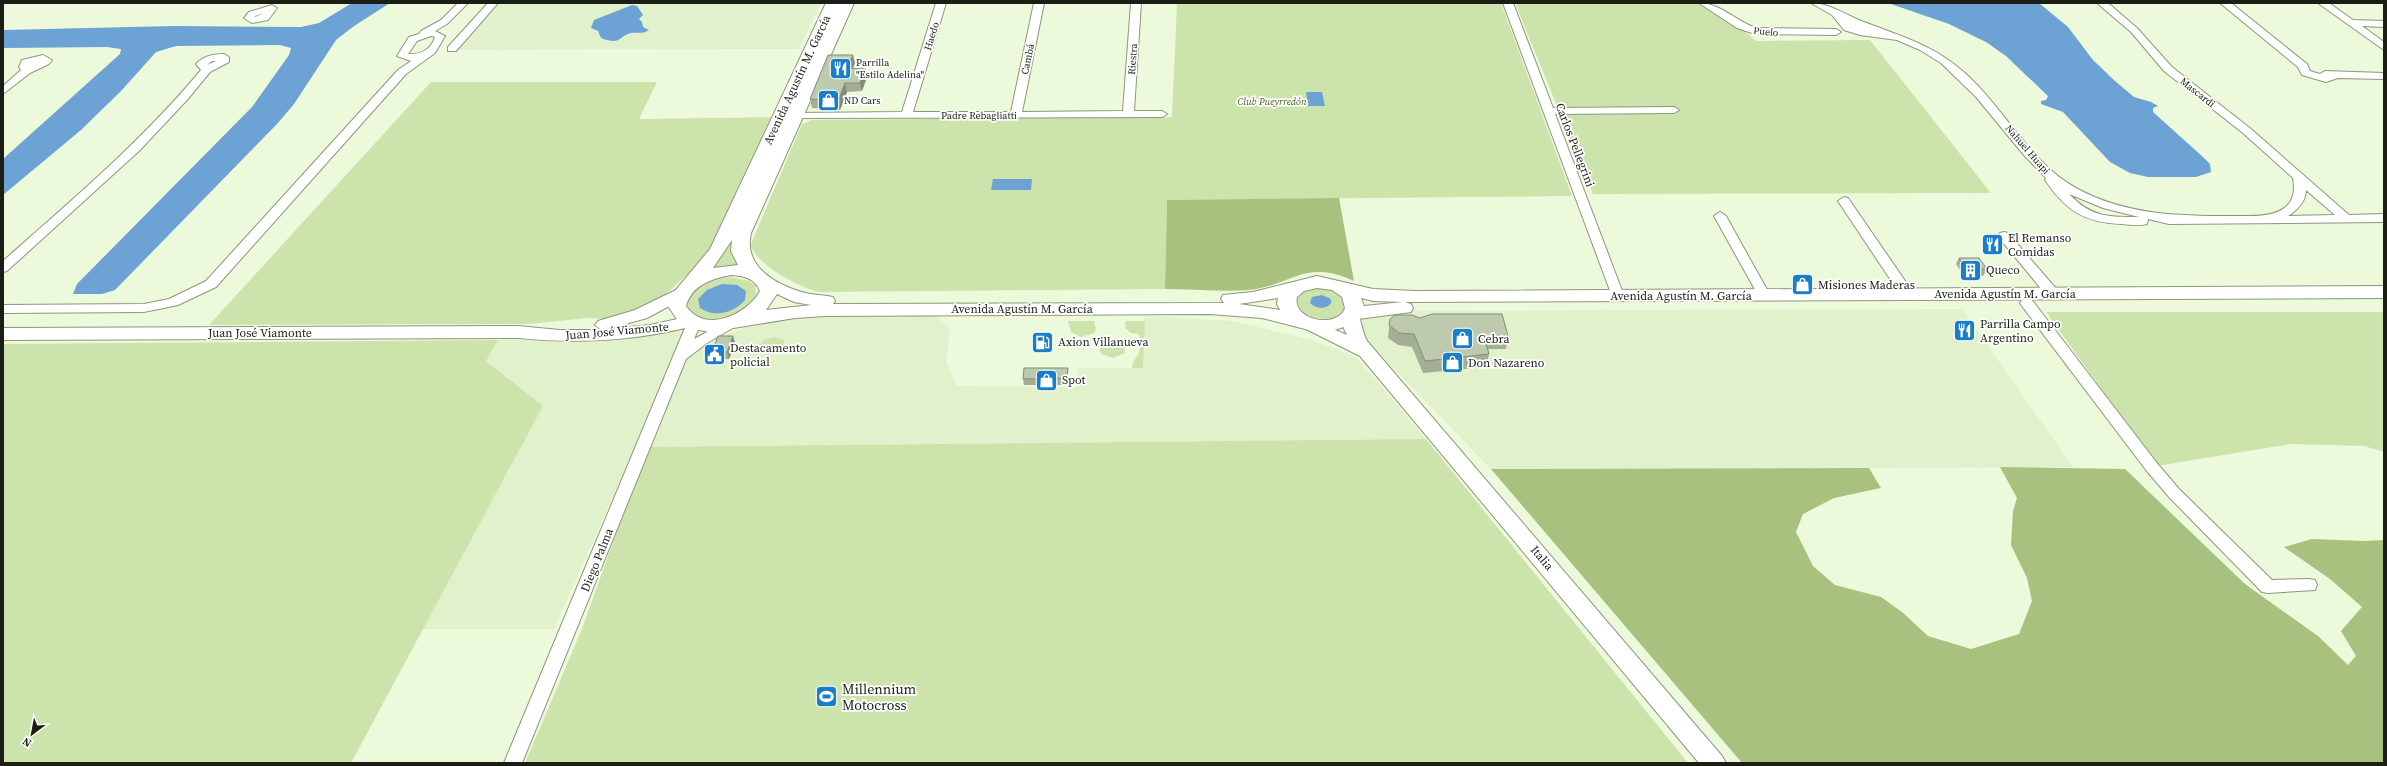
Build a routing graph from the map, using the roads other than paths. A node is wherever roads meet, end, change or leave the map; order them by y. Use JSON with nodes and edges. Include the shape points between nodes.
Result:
{"nodes":[{"id":1,"x":463,"y":3,"type":"edge"},
{"id":2,"x":492,"y":3,"type":"edge"},
{"id":3,"x":833,"y":3,"type":"edge"},
{"id":4,"x":847,"y":3,"type":"edge"},
{"id":5,"x":941,"y":3,"type":"edge"},
{"id":6,"x":1039,"y":3,"type":"edge"},
{"id":7,"x":1136,"y":3,"type":"edge"},
{"id":8,"x":1508,"y":3,"type":"edge"},
{"id":9,"x":1704,"y":3,"type":"edge"},
{"id":10,"x":1816,"y":3,"type":"edge"},
{"id":11,"x":2102,"y":3,"type":"edge"},
{"id":12,"x":2225,"y":3,"type":"edge"},
{"id":13,"x":2323,"y":3,"type":"edge"},
{"id":14,"x":1835,"y":13,"type":"junction"},
{"id":15,"x":444,"y":22,"type":"junction"},
{"id":16,"x":2351,"y":23,"type":"junction"},
{"id":17,"x":2384,"y":24,"type":"edge"},
{"id":18,"x":1842,"y":27,"type":"junction"},
{"id":19,"x":1858,"y":28,"type":"junction"},
{"id":20,"x":440,"y":36,"type":"junction"},
{"id":21,"x":417,"y":37,"type":"junction"},
{"id":22,"x":2384,"y":47,"type":"edge"},
{"id":23,"x":452,"y":49,"type":"dead end"},
{"id":24,"x":425,"y":55,"type":"junction"},
{"id":25,"x":402,"y":56,"type":"junction"},
{"id":26,"x":206,"y":70,"type":"dead end"},
{"id":27,"x":26,"y":71,"type":"dead end"},
{"id":28,"x":402,"y":72,"type":"junction"},
{"id":29,"x":2384,"y":76,"type":"edge"},
{"id":30,"x":3,"y":91,"type":"edge"},
{"id":31,"x":1674,"y":110,"type":"dead end"},
{"id":32,"x":1548,"y":111,"type":"junction"},
{"id":33,"x":1128,"y":114,"type":"junction"},
{"id":34,"x":1162,"y":114,"type":"dead end"},
{"id":35,"x":907,"y":115,"type":"junction"},
{"id":36,"x":1016,"y":115,"type":"junction"},
{"id":37,"x":796,"y":116,"type":"junction"},
{"id":38,"x":2044,"y":170,"type":"junction"},
{"id":39,"x":2299,"y":177,"type":"junction"},
{"id":40,"x":1844,"y":202,"type":"dead end"},
{"id":41,"x":1720,"y":216,"type":"dead end"},
{"id":42,"x":2345,"y":218,"type":"junction"},
{"id":43,"x":2384,"y":218,"type":"edge"},
{"id":44,"x":2179,"y":220,"type":"junction"},
{"id":45,"x":2268,"y":220,"type":"junction"},
{"id":46,"x":2004,"y":236,"type":"dead end"},
{"id":47,"x":3,"y":268,"type":"edge"},
{"id":48,"x":760,"y":279,"type":"junction"},
{"id":49,"x":1338,"y":286,"type":"junction"},
{"id":50,"x":688,"y":287,"type":"junction"},
{"id":51,"x":1293,"y":289,"type":"junction"},
{"id":52,"x":2384,"y":292,"type":"edge"},
{"id":53,"x":1907,"y":294,"type":"junction"},
{"id":54,"x":2053,"y":294,"type":"junction"},
{"id":55,"x":1764,"y":295,"type":"junction"},
{"id":56,"x":1618,"y":296,"type":"junction"},
{"id":57,"x":2384,"y":301,"type":"edge"},
{"id":58,"x":2027,"y":303,"type":"junction"},
{"id":59,"x":3,"y":309,"type":"edge"},
{"id":60,"x":1353,"y":314,"type":"junction"},
{"id":61,"x":737,"y":321,"type":"junction"},
{"id":62,"x":692,"y":322,"type":"junction"},
{"id":63,"x":1308,"y":323,"type":"junction"},
{"id":64,"x":518,"y":332,"type":"junction"},
{"id":65,"x":3,"y":334,"type":"edge"},
{"id":66,"x":1370,"y":354,"type":"junction"},
{"id":67,"x":681,"y":357,"type":"junction"},
{"id":68,"x":2309,"y":585,"type":"dead end"},
{"id":69,"x":513,"y":763,"type":"edge"},
{"id":70,"x":1714,"y":763,"type":"edge"}],
"edges":[{"from":1,"to":15,"type":"street"},
{"from":2,"to":23,"type":"street"},
{"from":3,"to":50,"type":"main road","name":"Avenida Agustín M. García","via":[[718,250]]},
{"from":4,"to":37,"type":"main road","name":"Avenida Agustín M. García"},
{"from":5,"to":35,"type":"street","name":"Haedo"},
{"from":6,"to":36,"type":"street","name":"Cambá"},
{"from":7,"to":33,"type":"street","name":"Riestra"},
{"from":8,"to":32,"type":"street","name":"Carlos Pellegrini"},
{"from":9,"to":18,"type":"street","name":"Puelo","via":[[1740,26],[1756,31]]},
{"from":10,"to":14,"type":"street"},
{"from":11,"to":39,"type":"street","name":"Mascardi","via":[[2134,30],[2168,69],[2247,131]]},
{"from":12,"to":29,"type":"street","via":[[2303,66],[2334,76]]},
{"from":13,"to":16,"type":"street"},
{"from":14,"to":18,"type":"street"},
{"from":14,"to":19,"type":"street"},
{"from":15,"to":20,"type":"street"},
{"from":15,"to":21,"type":"street"},
{"from":16,"to":17,"type":"street"},
{"from":16,"to":22,"type":"street"},
{"from":18,"to":19,"type":"street","name":"Puelo"},
{"from":19,"to":38,"type":"street","name":"Nahuel Huapi","via":[[1900,38],[1929,49],[1943,58],[2003,120]]},
{"from":20,"to":21,"type":"street","via":[[431,33]]},
{"from":20,"to":24,"type":"street","via":[[439,42]]},
{"from":21,"to":25,"type":"street","via":[[408,45]]},
{"from":24,"to":25,"type":"street","via":[[412,58]]},
{"from":24,"to":28,"type":"street"},
{"from":25,"to":28,"type":"street"},
{"from":26,"to":47,"type":"street","via":[[158,127]]},
{"from":27,"to":30,"type":"street"},
{"from":28,"to":59,"type":"street","via":[[211,284],[173,302],[144,308]]},
{"from":31,"to":32,"type":"street"},
{"from":32,"to":56,"type":"street","name":"Carlos Pellegrini"},
{"from":33,"to":34,"type":"street","name":"Padre Rebagliatti"},
{"from":33,"to":36,"type":"street","name":"Padre Rebagliatti"},
{"from":35,"to":36,"type":"street","name":"Padre Rebagliatti"},
{"from":35,"to":37,"type":"street","name":"Padre Rebagliatti"},
{"from":37,"to":48,"type":"main road","name":"Avenida Agustín M. García","via":[[739,244],[740,256]]},
{"from":38,"to":44,"type":"street","name":"Nahuel Huapi","via":[[2056,181],[2097,201],[2145,216]]},
{"from":38,"to":44,"type":"street","via":[[2070,204],[2092,217],[2117,221]]},
{"from":39,"to":42,"type":"street","name":"Mascardi"},
{"from":39,"to":45,"type":"street","via":[[2302,188],[2295,205],[2286,213]]},
{"from":40,"to":53,"type":"street"},
{"from":41,"to":55,"type":"street"},
{"from":42,"to":43,"type":"street"},
{"from":42,"to":45,"type":"street"},
{"from":44,"to":45,"type":"street"},
{"from":46,"to":54,"type":"street"},
{"from":48,"to":50,"type":"main road","via":[[743,271],[724,271],[705,276]]},
{"from":48,"to":51,"type":"main road","name":"Avenida Agustín M. García","via":[[800,298],[830,302],[1236,299],[1273,295]]},
{"from":48,"to":61,"type":"main road","via":[[769,291],[761,307]]},
{"from":49,"to":51,"type":"main road","via":[[1317,282],[1306,283]]},
{"from":49,"to":56,"type":"main road","name":"Avenida Agustín M. García","via":[[1392,297]]},
{"from":49,"to":60,"type":"main road","via":[[1352,296],[1355,303]]},
{"from":50,"to":62,"type":"main road","via":[[677,306],[682,316]]},
{"from":50,"to":64,"type":"street","name":"Juan José Viamonte","via":[[641,314],[616,323]]},
{"from":51,"to":63,"type":"main road","via":[[1285,305],[1288,312]]},
{"from":52,"to":54,"type":"main road","name":"Avenida Agustín M. García"},
{"from":53,"to":54,"type":"main road","name":"Avenida Agustín M. García"},
{"from":53,"to":55,"type":"main road","name":"Avenida Agustín M. García"},
{"from":55,"to":56,"type":"main road","name":"Avenida Agustín M. García"},
{"from":57,"to":58,"type":"main road","name":"Avenida Agustín M. García"},
{"from":58,"to":60,"type":"main road","name":"Avenida Agustín M. García","via":[[1414,307]]},
{"from":58,"to":68,"type":"street","via":[[2174,493],[2268,587]]},
{"from":60,"to":63,"type":"main road","via":[[1335,324],[1324,326]]},
{"from":60,"to":66,"type":"street","name":"Italia","via":[[1352,328],[1355,336]]},
{"from":61,"to":62,"type":"main road","via":[[710,325]]},
{"from":61,"to":63,"type":"main road","name":"Avenida Agustín M. García","via":[[825,310],[1210,308],[1262,312]]},
{"from":61,"to":67,"type":"street","name":"Diego Palma","via":[[702,340]]},
{"from":62,"to":64,"type":"street","name":"Juan José Viamonte","via":[[654,329],[578,336]]},
{"from":62,"to":67,"type":"street","name":"Diego Palma"},
{"from":63,"to":66,"type":"street","name":"Italia"},
{"from":64,"to":65,"type":"street","name":"Juan José Viamonte"},
{"from":66,"to":70,"type":"street","name":"Italia"},
{"from":67,"to":69,"type":"street","name":"Diego Palma"}]}
